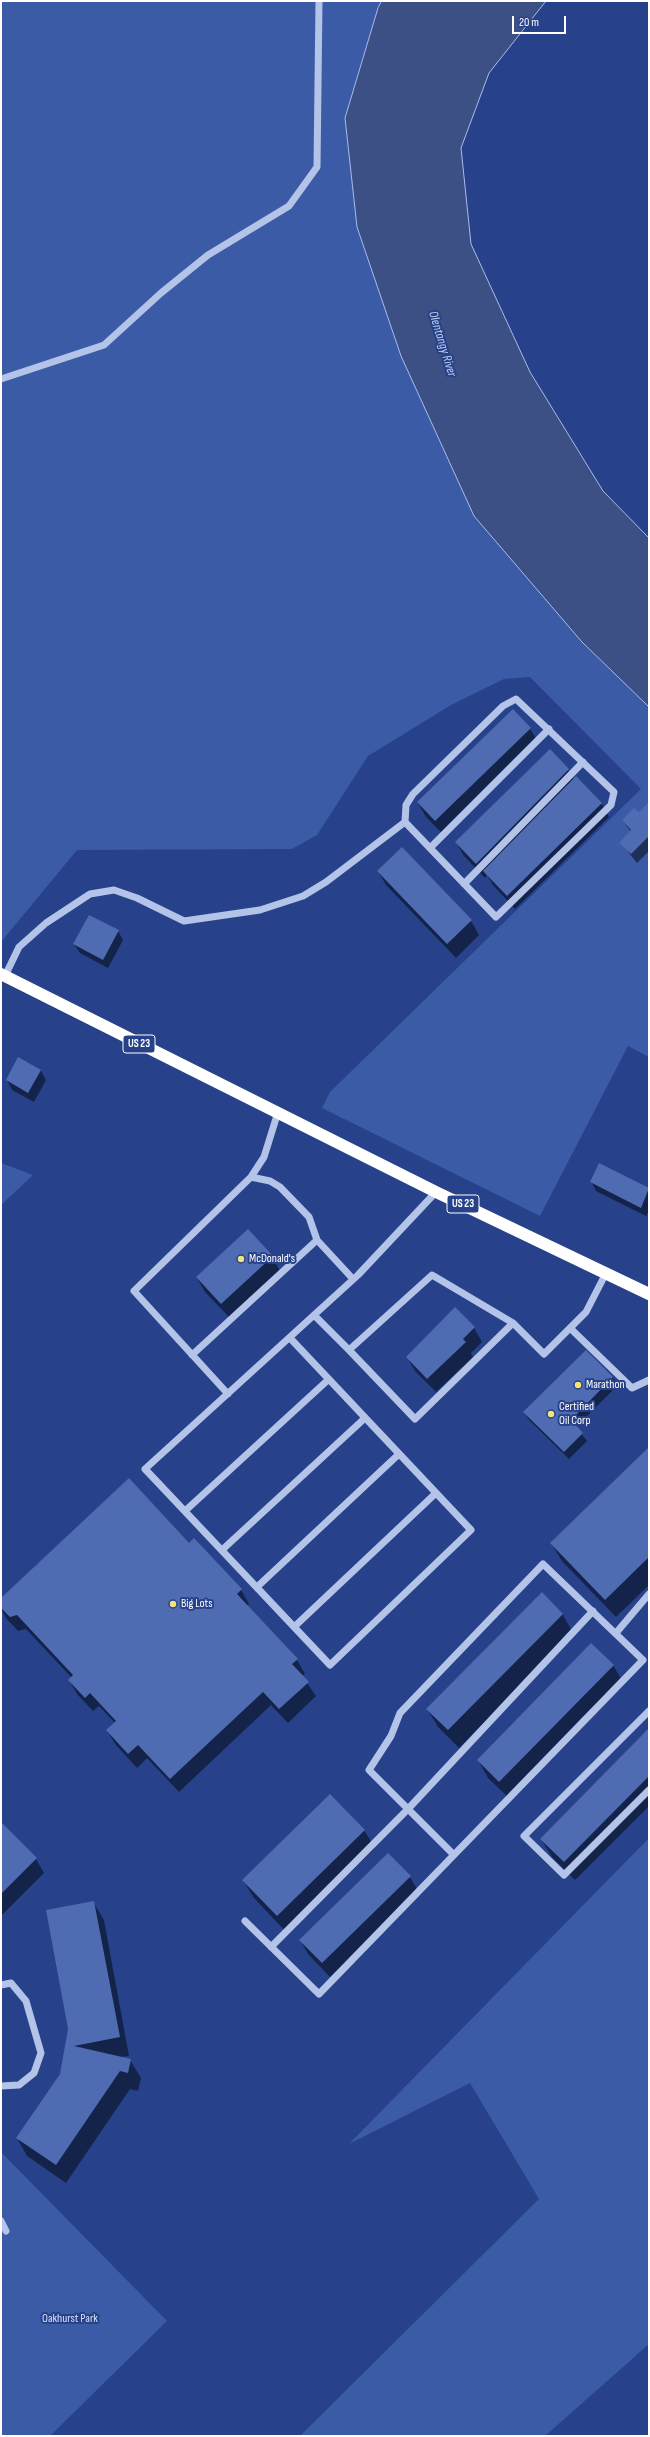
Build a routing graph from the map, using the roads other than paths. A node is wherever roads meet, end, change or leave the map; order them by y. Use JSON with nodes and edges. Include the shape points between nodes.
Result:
{"nodes":[{"id":1,"x":319,"y":1,"type":"edge"},
{"id":2,"x":1,"y":379,"type":"edge"},
{"id":3,"x":549,"y":729,"type":"junction"},
{"id":4,"x":583,"y":762,"type":"junction"},
{"id":5,"x":405,"y":822,"type":"junction"},
{"id":6,"x":430,"y":848,"type":"junction"},
{"id":7,"x":464,"y":884,"type":"junction"},
{"id":8,"x":3,"y":975,"type":"edge"},
{"id":9,"x":278,"y":1112,"type":"junction"},
{"id":10,"x":251,"y":1177,"type":"junction"},
{"id":11,"x":436,"y":1192,"type":"junction"},
{"id":12,"x":317,"y":1240,"type":"junction"},
{"id":13,"x":606,"y":1273,"type":"junction"},
{"id":14,"x":354,"y":1279,"type":"junction"},
{"id":15,"x":649,"y":1294,"type":"edge"},
{"id":16,"x":314,"y":1315,"type":"junction"},
{"id":17,"x":513,"y":1323,"type":"junction"},
{"id":18,"x":570,"y":1328,"type":"junction"},
{"id":19,"x":290,"y":1338,"type":"junction"},
{"id":20,"x":349,"y":1350,"type":"junction"},
{"id":21,"x":192,"y":1355,"type":"junction"},
{"id":22,"x":328,"y":1379,"type":"junction"},
{"id":23,"x":649,"y":1380,"type":"edge"},
{"id":24,"x":228,"y":1394,"type":"junction"},
{"id":25,"x":365,"y":1418,"type":"junction"},
{"id":26,"x":399,"y":1454,"type":"junction"},
{"id":27,"x":436,"y":1493,"type":"junction"},
{"id":28,"x":185,"y":1511,"type":"junction"},
{"id":29,"x":222,"y":1550,"type":"junction"},
{"id":30,"x":257,"y":1587,"type":"junction"},
{"id":31,"x":649,"y":1594,"type":"edge"},
{"id":32,"x":593,"y":1611,"type":"junction"},
{"id":33,"x":294,"y":1627,"type":"junction"},
{"id":34,"x":616,"y":1633,"type":"junction"},
{"id":35,"x":649,"y":1711,"type":"edge"},
{"id":36,"x":649,"y":1790,"type":"edge"},
{"id":37,"x":408,"y":1809,"type":"junction"},
{"id":38,"x":454,"y":1854,"type":"junction"},
{"id":39,"x":244,"y":1921,"type":"dead end"},
{"id":40,"x":271,"y":1947,"type":"junction"},
{"id":41,"x":1,"y":1984,"type":"edge"},
{"id":42,"x":1,"y":2086,"type":"edge"},
{"id":43,"x":1,"y":2220,"type":"edge"},
{"id":44,"x":6,"y":2231,"type":"dead end"}],
"edges":[{"from":1,"to":2,"type":"street","via":[[317,167],[289,206],[208,255],[161,293],[104,345]]},
{"from":3,"to":4,"type":"street"},
{"from":3,"to":5,"type":"street","via":[[516,699],[510,700],[414,794],[406,804]]},
{"from":3,"to":6,"type":"street"},
{"from":4,"to":7,"type":"street"},
{"from":4,"to":7,"type":"street","via":[[614,792],[611,805],[496,917]]},
{"from":5,"to":6,"type":"street"},
{"from":5,"to":8,"type":"street","via":[[326,882],[303,896],[260,910],[184,921],[138,898],[114,890],[90,894],[46,923],[19,947]]},
{"from":6,"to":7,"type":"street"},
{"from":8,"to":9,"type":"highway","number":"US 23"},
{"from":9,"to":10,"type":"street","via":[[264,1157]]},
{"from":9,"to":11,"type":"highway","number":"US 23"},
{"from":10,"to":12,"type":"street","via":[[270,1181],[280,1187],[309,1217]]},
{"from":10,"to":21,"type":"street","via":[[134,1291]]},
{"from":11,"to":13,"type":"highway","number":"US 23"},
{"from":11,"to":14,"type":"street"},
{"from":12,"to":14,"type":"street"},
{"from":12,"to":21,"type":"street"},
{"from":13,"to":15,"type":"highway","number":"US 23"},
{"from":13,"to":18,"type":"street","via":[[586,1312]]},
{"from":14,"to":16,"type":"street"},
{"from":16,"to":19,"type":"street"},
{"from":16,"to":20,"type":"street"},
{"from":17,"to":18,"type":"street","via":[[544,1354]]},
{"from":17,"to":20,"type":"street","via":[[432,1275]]},
{"from":17,"to":20,"type":"street","via":[[415,1419]]},
{"from":18,"to":23,"type":"street","via":[[632,1388]]},
{"from":19,"to":22,"type":"street"},
{"from":19,"to":24,"type":"street"},
{"from":21,"to":24,"type":"street"},
{"from":22,"to":25,"type":"street"},
{"from":22,"to":28,"type":"street"},
{"from":24,"to":28,"type":"street","via":[[145,1469]]},
{"from":25,"to":26,"type":"street"},
{"from":25,"to":29,"type":"street"},
{"from":26,"to":27,"type":"street"},
{"from":26,"to":30,"type":"street"},
{"from":27,"to":33,"type":"street"},
{"from":27,"to":33,"type":"street","via":[[471,1530],[330,1665]]},
{"from":28,"to":29,"type":"street"},
{"from":29,"to":30,"type":"street"},
{"from":30,"to":33,"type":"street"},
{"from":31,"to":34,"type":"street"},
{"from":32,"to":34,"type":"street"},
{"from":32,"to":37,"type":"street"},
{"from":32,"to":37,"type":"street","via":[[543,1564],[400,1713],[391,1736],[369,1770]]},
{"from":34,"to":38,"type":"street","via":[[643,1660]]},
{"from":35,"to":36,"type":"street","via":[[524,1836],[564,1875]]},
{"from":37,"to":38,"type":"street"},
{"from":37,"to":40,"type":"street"},
{"from":38,"to":40,"type":"street","via":[[319,1994]]},
{"from":39,"to":40,"type":"street"},
{"from":41,"to":42,"type":"street","via":[[11,1983],[26,2001],[41,2054],[34,2073],[19,2085]]},
{"from":43,"to":44,"type":"street"}]}
